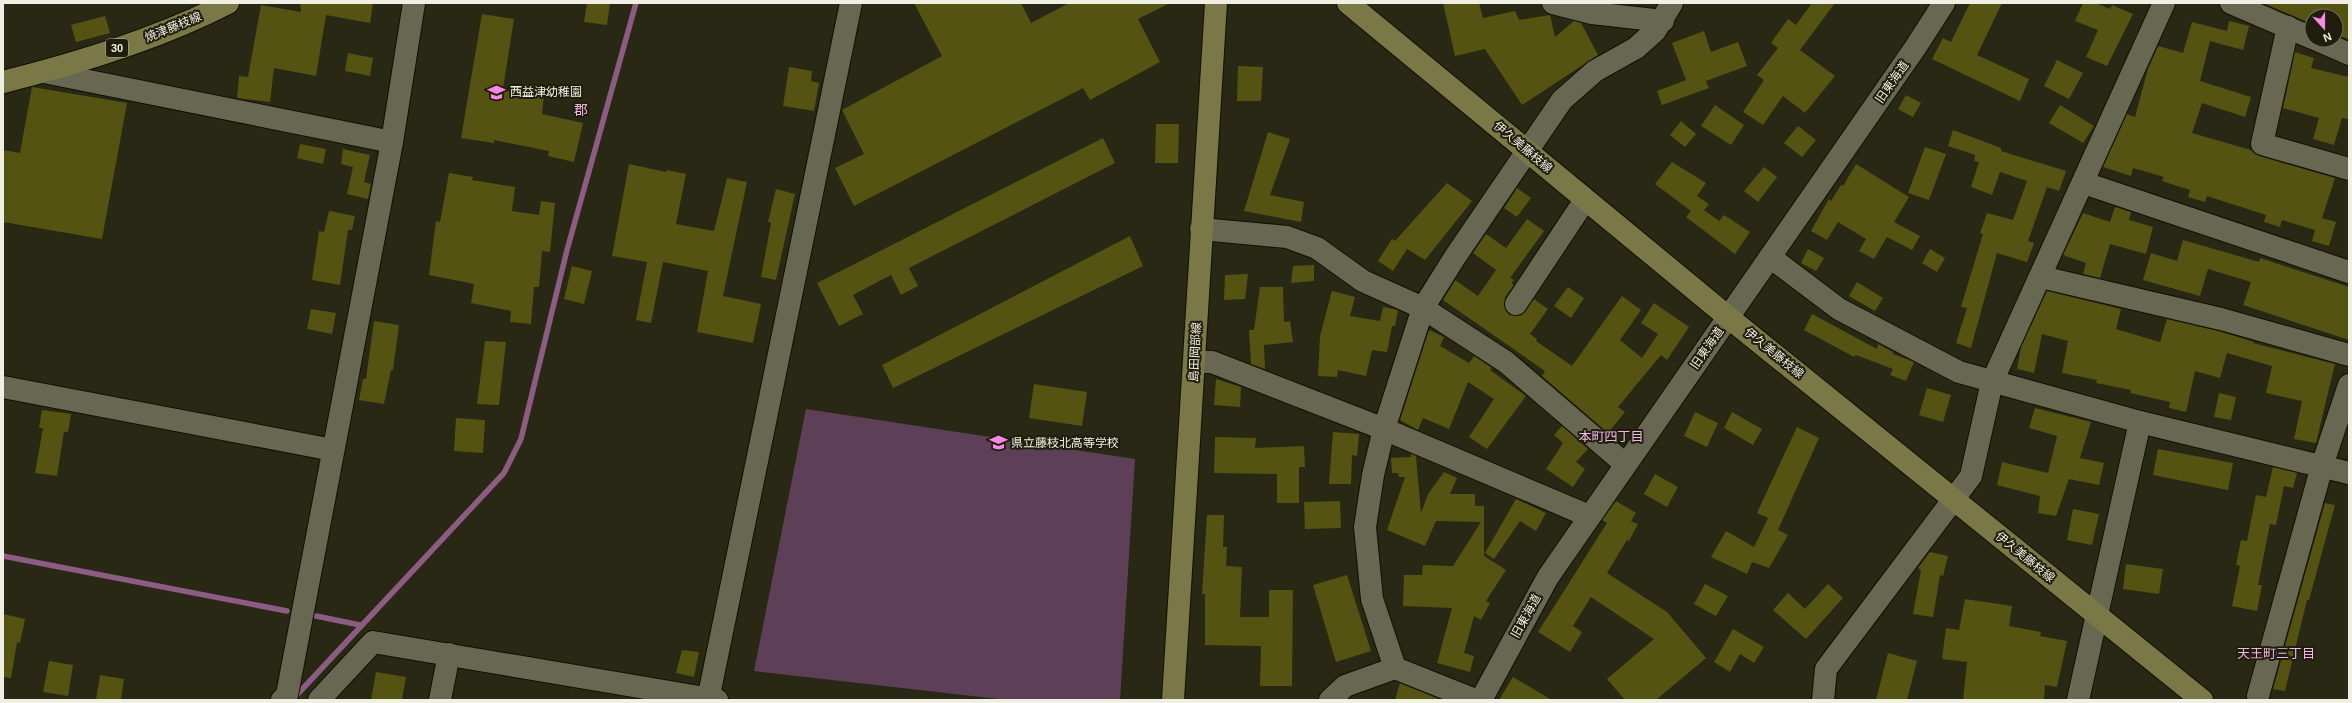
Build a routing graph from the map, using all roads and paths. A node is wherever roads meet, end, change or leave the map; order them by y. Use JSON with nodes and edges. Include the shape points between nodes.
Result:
{"nodes":[{"id":1,"x":228,"y":3,"type":"edge"},
{"id":2,"x":414,"y":3,"type":"edge"},
{"id":3,"x":851,"y":3,"type":"edge"},
{"id":4,"x":1216,"y":3,"type":"edge"},
{"id":5,"x":1348,"y":3,"type":"edge"},
{"id":6,"x":1553,"y":3,"type":"edge"},
{"id":7,"x":1944,"y":3,"type":"edge"},
{"id":8,"x":2164,"y":3,"type":"edge"},
{"id":9,"x":2231,"y":3,"type":"edge"},
{"id":10,"x":1667,"y":12,"type":"edge"},
{"id":11,"x":2288,"y":28,"type":"junction"},
{"id":12,"x":2304,"y":35,"type":"edge"},
{"id":13,"x":2335,"y":48,"type":"edge"},
{"id":14,"x":2349,"y":54,"type":"edge"},
{"id":15,"x":44,"y":72,"type":"junction"},
{"id":16,"x":3,"y":82,"type":"edge"},
{"id":17,"x":392,"y":142,"type":"junction"},
{"id":18,"x":1527,"y":150,"type":"junction"},
{"id":19,"x":2349,"y":169,"type":"edge"},
{"id":20,"x":2084,"y":183,"type":"junction"},
{"id":21,"x":1586,"y":200,"type":"junction"},
{"id":22,"x":1201,"y":229,"type":"junction"},
{"id":23,"x":1770,"y":257,"type":"junction"},
{"id":24,"x":2349,"y":272,"type":"edge"},
{"id":25,"x":2041,"y":277,"type":"junction"},
{"id":26,"x":1516,"y":304,"type":"dead end"},
{"id":27,"x":1423,"y":308,"type":"junction"},
{"id":28,"x":1728,"y":317,"type":"junction"},
{"id":29,"x":2349,"y":355,"type":"edge"},
{"id":30,"x":1194,"y":362,"type":"junction"},
{"id":31,"x":1992,"y":382,"type":"junction"},
{"id":32,"x":2349,"y":384,"type":"edge"},
{"id":33,"x":3,"y":387,"type":"edge"},
{"id":34,"x":2140,"y":422,"type":"junction"},
{"id":35,"x":1384,"y":429,"type":"junction"},
{"id":36,"x":333,"y":450,"type":"junction"},
{"id":37,"x":1625,"y":464,"type":"junction"},
{"id":38,"x":2322,"y":466,"type":"junction"},
{"id":39,"x":2349,"y":473,"type":"edge"},
{"id":40,"x":1952,"y":498,"type":"junction"},
{"id":41,"x":1589,"y":516,"type":"junction"},
{"id":42,"x":2098,"y":616,"type":"junction"},
{"id":43,"x":449,"y":654,"type":"junction"},
{"id":44,"x":1395,"y":668,"type":"junction"},
{"id":45,"x":2258,"y":696,"type":"dead end"},
{"id":46,"x":289,"y":698,"type":"edge"},
{"id":47,"x":319,"y":700,"type":"edge"},
{"id":48,"x":440,"y":700,"type":"edge"},
{"id":49,"x":711,"y":700,"type":"edge"},
{"id":50,"x":1173,"y":700,"type":"edge"},
{"id":51,"x":1330,"y":700,"type":"edge"},
{"id":52,"x":1475,"y":700,"type":"edge"},
{"id":53,"x":1481,"y":700,"type":"edge"},
{"id":54,"x":1824,"y":700,"type":"edge"},
{"id":55,"x":2078,"y":700,"type":"edge"},
{"id":56,"x":2202,"y":700,"type":"edge"}],
"edges":[{"from":1,"to":15,"type":"main road","name":"焼津藤枝線","number":"30","via":[[158,34]]},
{"from":2,"to":17,"type":"street"},
{"from":3,"to":49,"type":"street"},
{"from":4,"to":22,"type":"main road","name":"島田岡部線"},
{"from":5,"to":18,"type":"main road","name":"伊久美藤枝線"},
{"from":6,"to":10,"type":"street","via":[[1592,14]]},
{"from":7,"to":23,"type":"street","name":"旧東海道"},
{"from":8,"to":20,"type":"street"},
{"from":9,"to":11,"type":"street"},
{"from":10,"to":18,"type":"street","via":[[1636,48],[1595,71],[1562,100]]},
{"from":11,"to":12,"type":"street"},
{"from":11,"to":19,"type":"street","via":[[2262,144]]},
{"from":13,"to":14,"type":"street"},
{"from":15,"to":16,"type":"main road","name":"焼津藤枝線","number":"30"},
{"from":15,"to":17,"type":"street"},
{"from":17,"to":36,"type":"street"},
{"from":18,"to":21,"type":"main road","name":"伊久美藤枝線"},
{"from":18,"to":27,"type":"street","via":[[1454,257]]},
{"from":20,"to":24,"type":"street"},
{"from":20,"to":25,"type":"street"},
{"from":21,"to":26,"type":"street"},
{"from":21,"to":28,"type":"main road","name":"伊久美藤枝線"},
{"from":22,"to":27,"type":"street","via":[[1287,237],[1317,248],[1363,281]]},
{"from":22,"to":30,"type":"main road","name":"島田岡部線"},
{"from":23,"to":28,"type":"street","name":"旧東海道"},
{"from":23,"to":31,"type":"street","via":[[1839,309],[1959,372]]},
{"from":25,"to":29,"type":"street","via":[[2221,319]]},
{"from":25,"to":31,"type":"street"},
{"from":27,"to":35,"type":"street"},
{"from":27,"to":37,"type":"street","via":[[1506,362]]},
{"from":28,"to":37,"type":"street","name":"旧東海道"},
{"from":28,"to":40,"type":"main road","name":"伊久美藤枝線"},
{"from":30,"to":35,"type":"street","via":[[1212,362]]},
{"from":30,"to":50,"type":"main road","name":"島田岡部線"},
{"from":31,"to":34,"type":"street"},
{"from":31,"to":40,"type":"street","via":[[1971,476]]},
{"from":32,"to":38,"type":"street"},
{"from":33,"to":36,"type":"street"},
{"from":34,"to":38,"type":"street"},
{"from":34,"to":42,"type":"street"},
{"from":35,"to":41,"type":"street"},
{"from":35,"to":44,"type":"street","via":[[1373,475],[1365,527],[1372,599]]},
{"from":36,"to":46,"type":"street","via":[[298,632]]},
{"from":37,"to":41,"type":"street","name":"旧東海道"},
{"from":38,"to":39,"type":"street"},
{"from":38,"to":45,"type":"street"},
{"from":40,"to":42,"type":"main road","name":"伊久美藤枝線"},
{"from":40,"to":54,"type":"street","via":[[1826,669]]},
{"from":41,"to":53,"type":"street","name":"旧東海道","via":[[1548,577]]},
{"from":42,"to":55,"type":"street"},
{"from":42,"to":56,"type":"main road","name":"伊久美藤枝線"},
{"from":43,"to":47,"type":"street","via":[[374,642]]},
{"from":43,"to":48,"type":"street"},
{"from":43,"to":49,"type":"street"},
{"from":44,"to":51,"type":"street","via":[[1345,686]]},
{"from":44,"to":52,"type":"street"}]}
